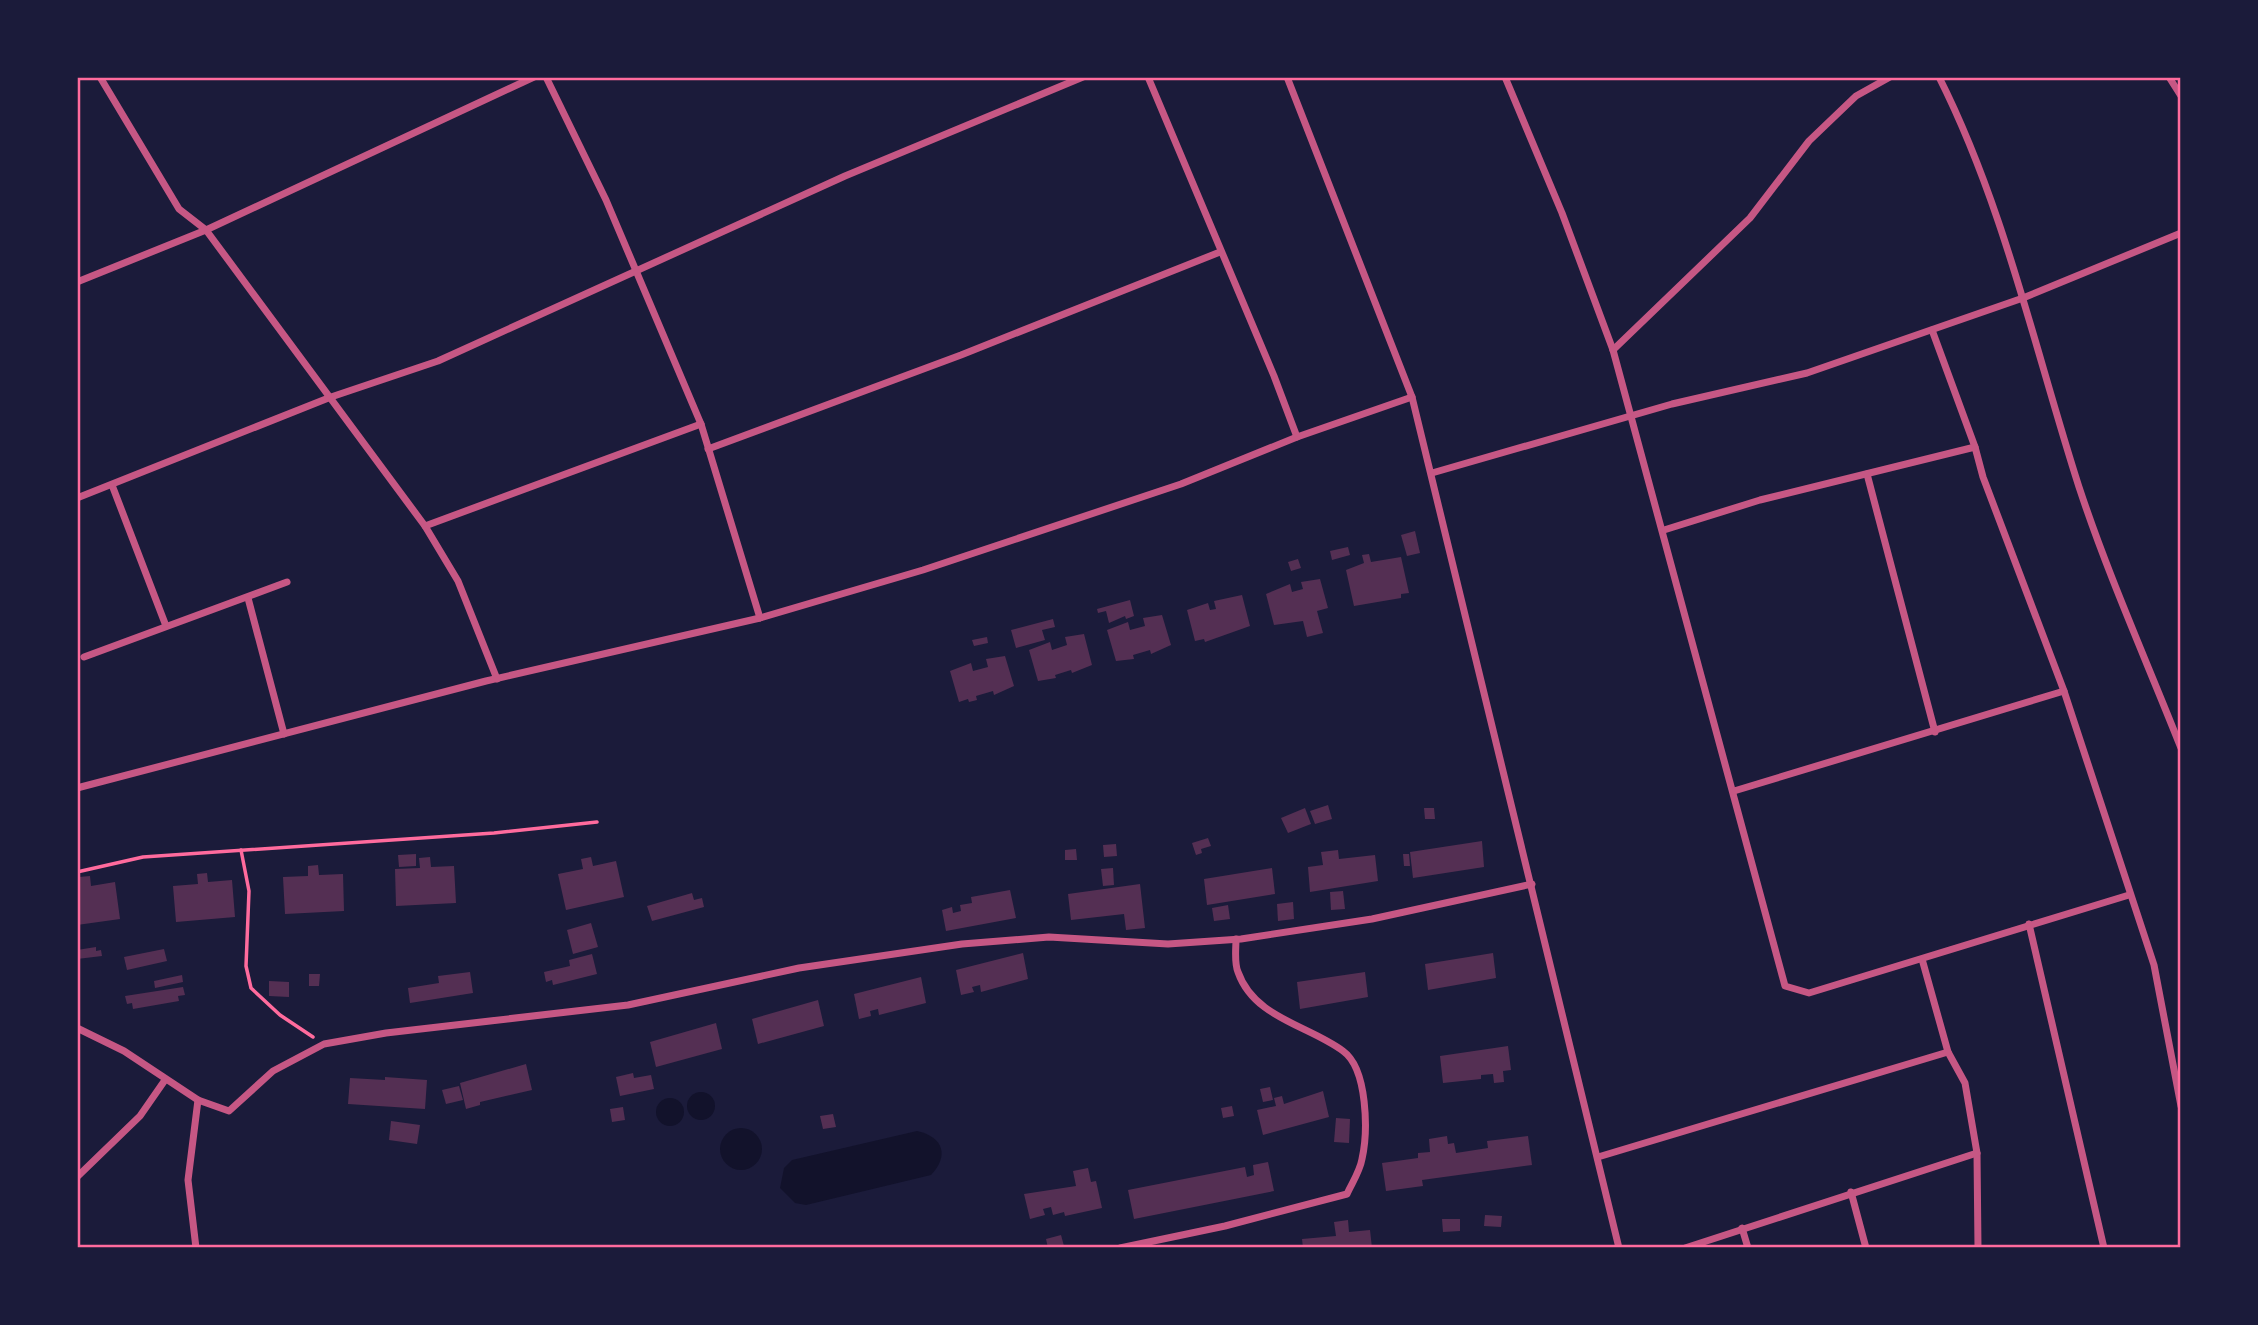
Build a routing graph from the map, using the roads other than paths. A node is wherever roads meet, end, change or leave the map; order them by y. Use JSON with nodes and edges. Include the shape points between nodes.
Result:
{"nodes":[{"id":1,"x":100,"y":77,"type":"edge"},
{"id":2,"x":534,"y":77,"type":"edge"},
{"id":3,"x":546,"y":77,"type":"edge"},
{"id":4,"x":1083,"y":77,"type":"edge"},
{"id":5,"x":1148,"y":77,"type":"edge"},
{"id":6,"x":1287,"y":77,"type":"edge"},
{"id":7,"x":1505,"y":77,"type":"edge"},
{"id":8,"x":1890,"y":77,"type":"edge"},
{"id":9,"x":1939,"y":77,"type":"edge"},
{"id":10,"x":2169,"y":77,"type":"edge"},
{"id":11,"x":2181,"y":96,"type":"edge"},
{"id":12,"x":206,"y":230,"type":"junction"},
{"id":13,"x":2181,"y":233,"type":"edge"},
{"id":14,"x":1220,"y":252,"type":"junction"},
{"id":15,"x":636,"y":271,"type":"junction"},
{"id":16,"x":77,"y":282,"type":"edge"},
{"id":17,"x":2023,"y":298,"type":"junction"},
{"id":18,"x":1932,"y":330,"type":"junction"},
{"id":19,"x":1613,"y":350,"type":"junction"},
{"id":20,"x":331,"y":397,"type":"junction"},
{"id":21,"x":1412,"y":397,"type":"junction"},
{"id":22,"x":1629,"y":417,"type":"junction"},
{"id":23,"x":701,"y":424,"type":"junction"},
{"id":24,"x":1297,"y":436,"type":"junction"},
{"id":25,"x":1975,"y":447,"type":"junction"},
{"id":26,"x":708,"y":449,"type":"junction"},
{"id":27,"x":1432,"y":473,"type":"junction"},
{"id":28,"x":1867,"y":474,"type":"junction"},
{"id":29,"x":112,"y":485,"type":"junction"},
{"id":30,"x":77,"y":498,"type":"edge"},
{"id":31,"x":425,"y":526,"type":"junction"},
{"id":32,"x":1664,"y":530,"type":"junction"},
{"id":33,"x":287,"y":582,"type":"dead end"},
{"id":34,"x":248,"y":598,"type":"junction"},
{"id":35,"x":760,"y":618,"type":"junction"},
{"id":36,"x":166,"y":626,"type":"junction"},
{"id":37,"x":84,"y":657,"type":"dead end"},
{"id":38,"x":497,"y":679,"type":"junction"},
{"id":39,"x":2064,"y":691,"type":"junction"},
{"id":40,"x":1935,"y":732,"type":"junction"},
{"id":41,"x":284,"y":734,"type":"junction"},
{"id":42,"x":2181,"y":748,"type":"edge"},
{"id":43,"x":77,"y":788,"type":"edge"},
{"id":44,"x":1734,"y":791,"type":"junction"},
{"id":45,"x":1532,"y":884,"type":"junction"},
{"id":46,"x":2129,"y":895,"type":"junction"},
{"id":47,"x":2029,"y":924,"type":"junction"},
{"id":48,"x":1236,"y":939,"type":"junction"},
{"id":49,"x":1922,"y":959,"type":"junction"},
{"id":50,"x":77,"y":1028,"type":"edge"},
{"id":51,"x":1948,"y":1052,"type":"junction"},
{"id":52,"x":165,"y":1080,"type":"junction"},
{"id":53,"x":198,"y":1100,"type":"junction"},
{"id":54,"x":2181,"y":1106,"type":"edge"},
{"id":55,"x":1977,"y":1153,"type":"junction"},
{"id":56,"x":1598,"y":1157,"type":"junction"},
{"id":57,"x":77,"y":1177,"type":"edge"},
{"id":58,"x":1851,"y":1192,"type":"junction"},
{"id":59,"x":1742,"y":1228,"type":"junction"},
{"id":60,"x":196,"y":1248,"type":"edge"},
{"id":61,"x":1120,"y":1248,"type":"edge"},
{"id":62,"x":1619,"y":1248,"type":"edge"},
{"id":63,"x":1685,"y":1248,"type":"edge"},
{"id":64,"x":1748,"y":1248,"type":"edge"},
{"id":65,"x":1866,"y":1248,"type":"edge"},
{"id":66,"x":1978,"y":1248,"type":"edge"},
{"id":67,"x":2104,"y":1248,"type":"edge"}],
"edges":[{"from":1,"to":12,"type":"street","via":[[179,209]]},
{"from":2,"to":12,"type":"street"},
{"from":3,"to":15,"type":"street"},
{"from":4,"to":15,"type":"street","via":[[845,176]]},
{"from":5,"to":14,"type":"street"},
{"from":6,"to":21,"type":"street"},
{"from":7,"to":19,"type":"street"},
{"from":8,"to":19,"type":"street","via":[[1856,96],[1810,141],[1750,218]]},
{"from":9,"to":17,"type":"street","via":[[1966,130]]},
{"from":10,"to":11,"type":"street"},
{"from":12,"to":16,"type":"street"},
{"from":12,"to":20,"type":"street"},
{"from":13,"to":17,"type":"street"},
{"from":14,"to":24,"type":"street"},
{"from":14,"to":26,"type":"street"},
{"from":15,"to":20,"type":"street","via":[[438,361]]},
{"from":15,"to":23,"type":"street"},
{"from":17,"to":18,"type":"street"},
{"from":17,"to":42,"type":"street","via":[[2080,489]]},
{"from":18,"to":22,"type":"street","via":[[1807,373]]},
{"from":18,"to":25,"type":"street"},
{"from":19,"to":22,"type":"street"},
{"from":20,"to":29,"type":"street"},
{"from":20,"to":31,"type":"street"},
{"from":21,"to":24,"type":"street"},
{"from":21,"to":27,"type":"street"},
{"from":22,"to":27,"type":"street"},
{"from":22,"to":32,"type":"street"},
{"from":23,"to":26,"type":"street"},
{"from":23,"to":31,"type":"street"},
{"from":24,"to":35,"type":"street","via":[[1181,484],[923,570]]},
{"from":25,"to":28,"type":"street"},
{"from":25,"to":39,"type":"street"},
{"from":26,"to":35,"type":"street"},
{"from":27,"to":45,"type":"street"},
{"from":28,"to":32,"type":"street"},
{"from":28,"to":40,"type":"street"},
{"from":29,"to":30,"type":"street"},
{"from":29,"to":36,"type":"street"},
{"from":31,"to":38,"type":"street","via":[[458,581]]},
{"from":32,"to":44,"type":"street"},
{"from":33,"to":34,"type":"street"},
{"from":34,"to":36,"type":"street"},
{"from":34,"to":41,"type":"street"},
{"from":35,"to":38,"type":"street"},
{"from":36,"to":37,"type":"street"},
{"from":38,"to":41,"type":"street"},
{"from":39,"to":40,"type":"street"},
{"from":39,"to":46,"type":"street"},
{"from":40,"to":44,"type":"street"},
{"from":41,"to":43,"type":"street"},
{"from":44,"to":49,"type":"street","via":[[1785,986],[1810,993]]},
{"from":45,"to":48,"type":"street","via":[[1372,919]]},
{"from":45,"to":56,"type":"street"},
{"from":46,"to":47,"type":"street"},
{"from":46,"to":54,"type":"street","via":[[2154,965]]},
{"from":47,"to":49,"type":"street"},
{"from":47,"to":67,"type":"street"},
{"from":48,"to":53,"type":"street","via":[[1168,944],[1049,937],[962,944],[799,968],[628,1005],[324,1044],[273,1071],[229,1111]]},
{"from":48,"to":61,"type":"street","via":[[1237,971],[1270,1014],[1346,1053],[1361,1083],[1365,1110],[1362,1162],[1347,1194]]},
{"from":49,"to":51,"type":"street"},
{"from":50,"to":52,"type":"street","via":[[124,1051]]},
{"from":51,"to":55,"type":"street","via":[[1965,1083]]},
{"from":51,"to":56,"type":"street"},
{"from":52,"to":53,"type":"street"},
{"from":52,"to":57,"type":"street","via":[[140,1116]]},
{"from":53,"to":60,"type":"street","via":[[188,1180]]},
{"from":55,"to":58,"type":"street"},
{"from":55,"to":66,"type":"street"},
{"from":56,"to":62,"type":"street"},
{"from":58,"to":59,"type":"street"},
{"from":58,"to":65,"type":"street"},
{"from":59,"to":63,"type":"street"},
{"from":59,"to":64,"type":"street"}]}
